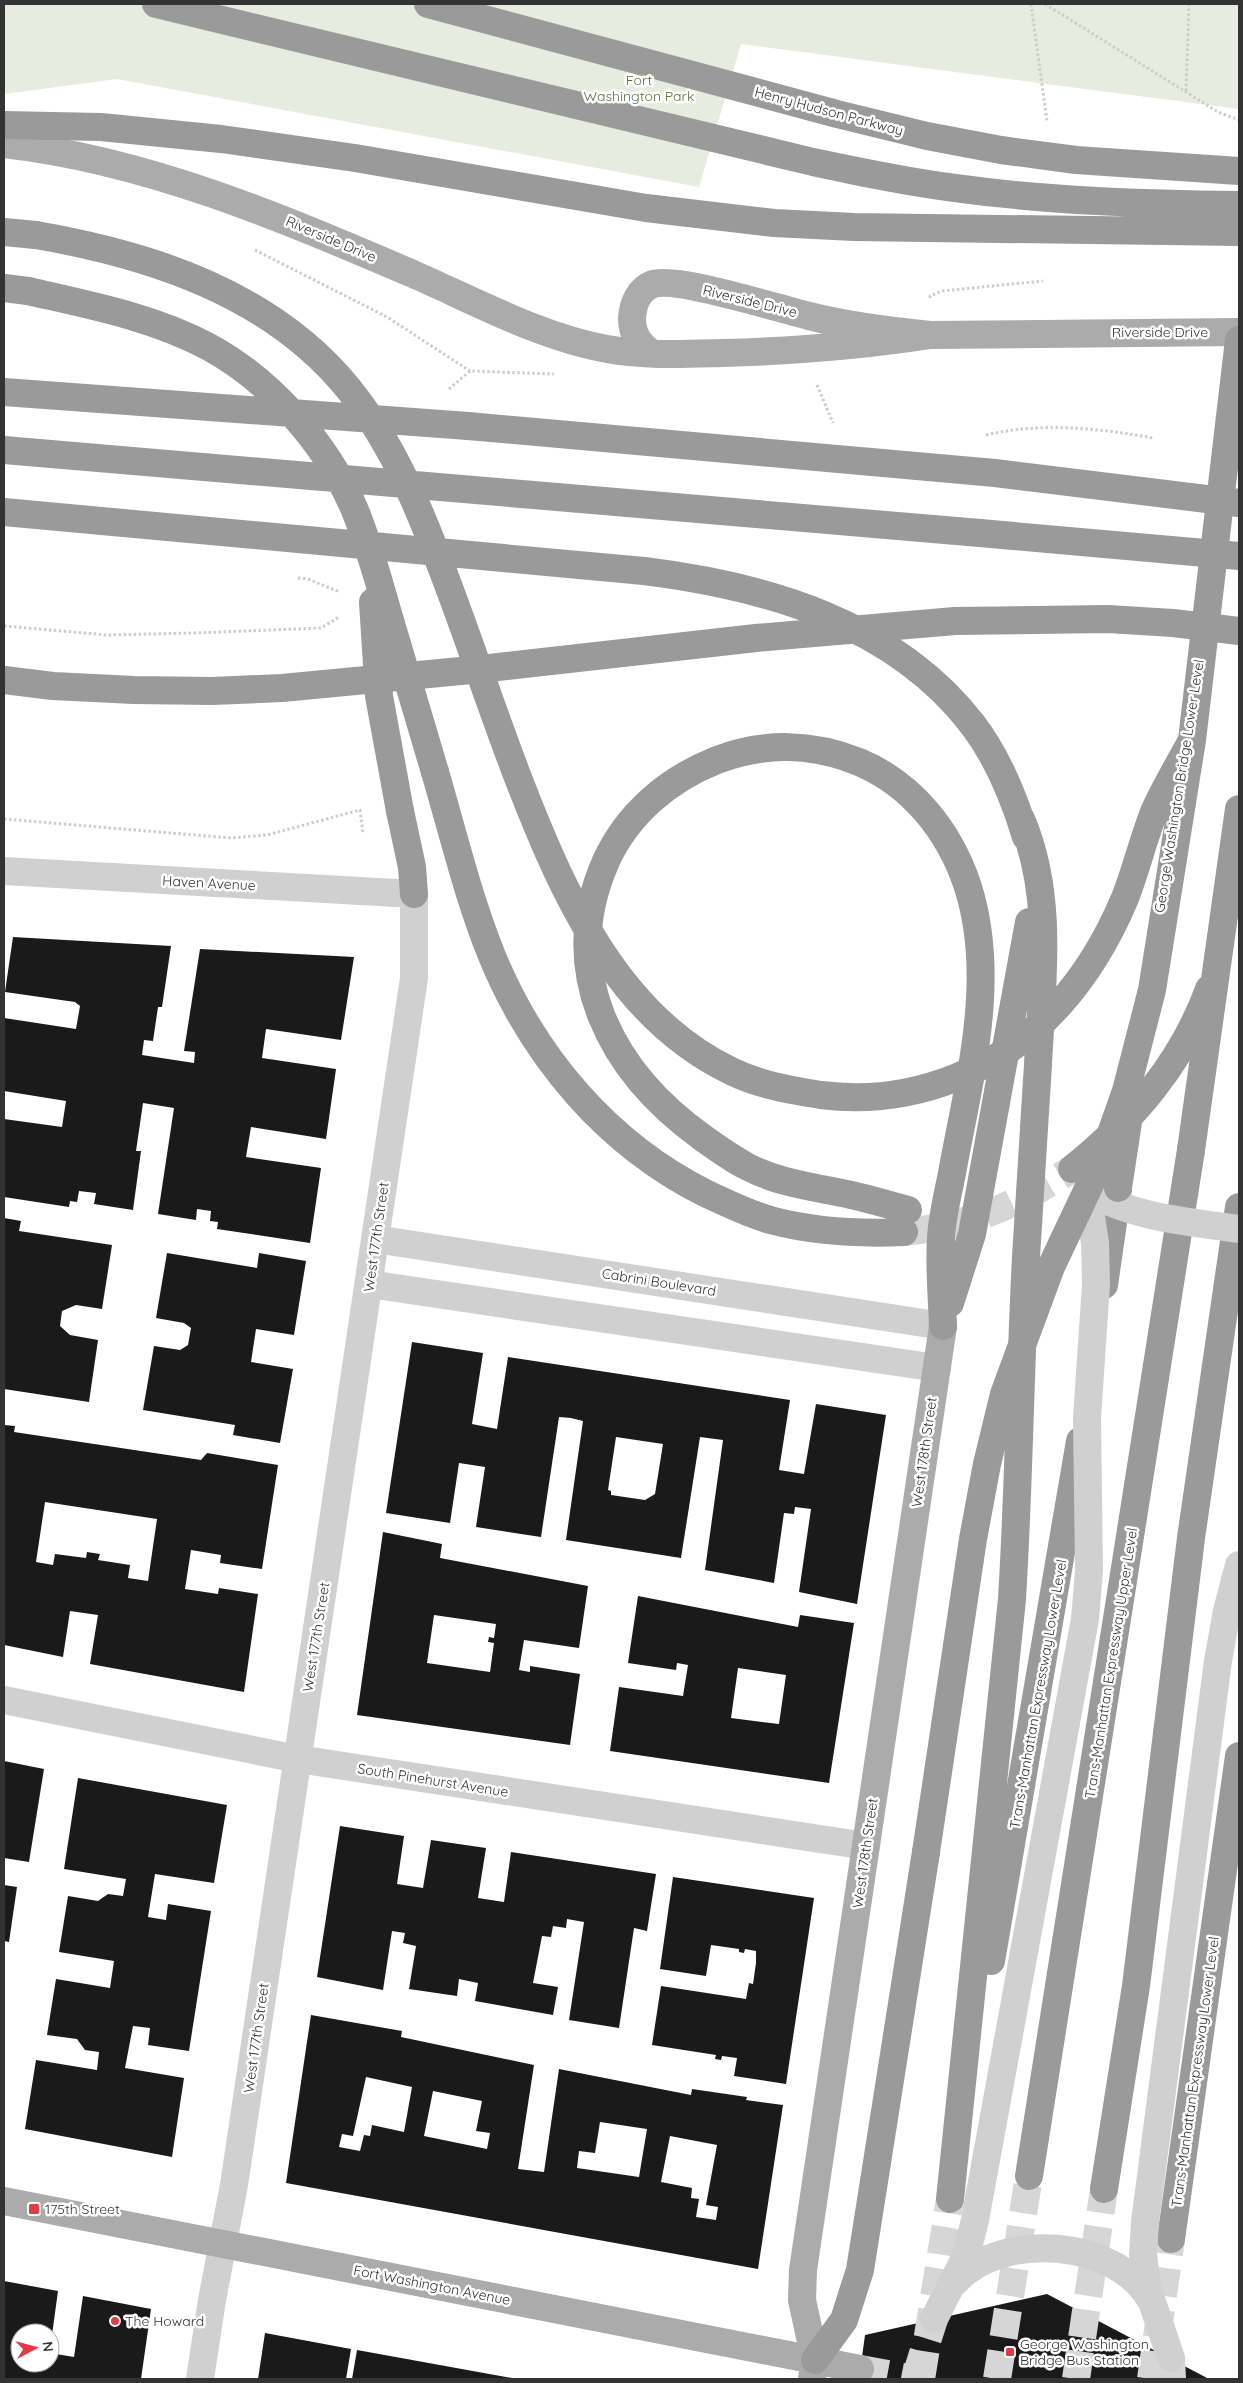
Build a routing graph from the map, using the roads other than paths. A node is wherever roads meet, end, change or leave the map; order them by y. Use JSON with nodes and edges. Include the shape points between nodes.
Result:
{"nodes":[{"id":1,"x":156,"y":4,"type":"edge"},
{"id":2,"x":428,"y":4,"type":"edge"},
{"id":3,"x":4,"y":125,"type":"edge"},
{"id":4,"x":4,"y":144,"type":"edge"},
{"id":5,"x":1239,"y":172,"type":"edge"},
{"id":6,"x":1239,"y":205,"type":"edge"},
{"id":7,"x":4,"y":232,"type":"edge"},
{"id":8,"x":1239,"y":232,"type":"edge"},
{"id":9,"x":4,"y":288,"type":"edge"},
{"id":10,"x":1239,"y":332,"type":"edge"},
{"id":11,"x":930,"y":335,"type":"junction"},
{"id":12,"x":1239,"y":340,"type":"edge"},
{"id":13,"x":651,"y":353,"type":"junction"},
{"id":14,"x":1239,"y":384,"type":"edge"},
{"id":15,"x":4,"y":392,"type":"edge"},
{"id":16,"x":4,"y":450,"type":"edge"},
{"id":17,"x":1239,"y":503,"type":"edge"},
{"id":18,"x":4,"y":512,"type":"edge"},
{"id":19,"x":371,"y":554,"type":"junction"},
{"id":20,"x":1239,"y":556,"type":"edge"},
{"id":21,"x":1239,"y":632,"type":"edge"},
{"id":22,"x":4,"y":680,"type":"edge"},
{"id":23,"x":1192,"y":740,"type":"junction"},
{"id":24,"x":1239,"y":809,"type":"edge"},
{"id":25,"x":1020,"y":819,"type":"junction"},
{"id":26,"x":1239,"y":862,"type":"edge"},
{"id":27,"x":4,"y":871,"type":"edge"},
{"id":28,"x":414,"y":894,"type":"junction"},
{"id":29,"x":1072,"y":1168,"type":"tunnel mouth"},
{"id":30,"x":1118,"y":1188,"type":"joint"},
{"id":31,"x":1087,"y":1190,"type":"junction"},
{"id":32,"x":1239,"y":1207,"type":"edge"},
{"id":33,"x":1239,"y":1229,"type":"edge"},
{"id":34,"x":375,"y":1239,"type":"junction"},
{"id":35,"x":369,"y":1284,"type":"junction"},
{"id":36,"x":943,"y":1326,"type":"junction"},
{"id":37,"x":937,"y":1368,"type":"junction"},
{"id":38,"x":1239,"y":1565,"type":"edge"},
{"id":39,"x":4,"y":1700,"type":"edge"},
{"id":40,"x":1239,"y":1756,"type":"edge"},
{"id":41,"x":298,"y":1759,"type":"junction"},
{"id":42,"x":866,"y":1846,"type":"junction"},
{"id":43,"x":1239,"y":1856,"type":"edge"},
{"id":44,"x":1214,"y":1935,"type":"junction"},
{"id":45,"x":1029,"y":2176,"type":"tunnel mouth"},
{"id":46,"x":1104,"y":2189,"type":"tunnel mouth"},
{"id":47,"x":4,"y":2201,"type":"edge"},
{"id":48,"x":1171,"y":2240,"type":"tunnel mouth"},
{"id":49,"x":223,"y":2244,"type":"junction"},
{"id":50,"x":954,"y":2282,"type":"junction"},
{"id":51,"x":1152,"y":2303,"type":"junction"},
{"id":52,"x":934,"y":2320,"type":"tunnel mouth"},
{"id":53,"x":1171,"y":2358,"type":"tunnel mouth"},
{"id":54,"x":860,"y":2369,"type":"tunnel mouth"},
{"id":55,"x":814,"y":2370,"type":"edge"},
{"id":56,"x":200,"y":2379,"type":"edge"}],
"edges":[{"from":1,"to":6,"type":"highway","via":[[889,177],[1038,197]]},
{"from":2,"to":5,"type":"highway","name":"Henry Hudson Parkway","via":[[927,136],[1076,160]]},
{"from":3,"to":8,"type":"highway","via":[[102,127],[221,139],[355,158],[646,208],[774,223],[854,228]]},
{"from":4,"to":13,"type":"main road","name":"Riverside Drive","via":[[114,165],[223,196],[547,331],[607,349]]},
{"from":7,"to":23,"type":"highway","bridge":true,"via":[[73,241],[109,250],[211,285],[289,332],[347,388],[386,445],[423,520],[530,809],[577,912],[597,947],[638,1001],[683,1042],[736,1073],[766,1084],[832,1096],[893,1095],[963,1075],[1019,1042],[1061,1004],[1101,945],[1124,900],[1154,812]]},
{"from":9,"to":19,"type":"highway","bridge":true,"via":[[78,302],[165,328],[209,347],[239,366],[282,403],[324,454],[353,507]]},
{"from":10,"to":11,"type":"main road","name":"Riverside Drive"},
{"from":11,"to":13,"type":"main road","name":"Riverside Drive","via":[[817,350]]},
{"from":11,"to":13,"type":"main road","name":"Riverside Drive","via":[[850,325],[688,285],[664,283],[652,284],[644,290],[634,306],[633,332]]},
{"from":12,"to":23,"type":"highway","bridge":true},
{"from":14,"to":30,"type":"highway","name":"George Washington Bridge Lower Level","bridge":true},
{"from":15,"to":17,"type":"highway","bridge":true,"via":[[468,426],[995,473]]},
{"from":16,"to":20,"type":"highway","bridge":true},
{"from":18,"to":25,"type":"highway","bridge":true,"via":[[644,571],[720,582],[798,604],[873,638],[943,690],[973,725],[995,759]]},
{"from":19,"to":28,"type":"highway","bridge":true,"via":[[379,696],[412,867]]},
{"from":19,"to":36,"type":"highway","bridge":true,"via":[[481,927],[511,996],[566,1083],[594,1112],[654,1164],[745,1211],[793,1225],[850,1233],[906,1221],[850,1194],[795,1185],[762,1173],[733,1158],[687,1126],[654,1096],[626,1062],[596,1005],[587,953],[588,919],[600,875],[622,833],[650,800],[706,764],[752,749],[776,747],[823,751],[846,757],[890,777],[928,814],[957,860],[969,892],[981,965],[975,1044],[941,1237]]},
{"from":21,"to":22,"type":"highway","via":[[1108,619],[1002,619],[756,638],[272,689],[126,690]]},
{"from":23,"to":31,"type":"highway","bridge":true,"via":[[1145,1024],[1120,1108]]},
{"from":24,"to":45,"type":"highway","name":"Trans-Manhattan Expressway Upper Level","bridge":true,"via":[[1191,1150]]},
{"from":25,"to":30,"type":"highway","name":"Trans-Manhattan Expressway Lower Level","via":[[1031,842],[1040,890],[1043,973],[1026,1267],[1018,1505],[1012,1599],[950,2199],[1065,1534]]},
{"from":25,"to":36,"type":"highway","via":[[1028,842],[1031,870],[1026,946],[972,1234]]},
{"from":26,"to":29,"type":"highway","via":[[1221,954],[1188,1038],[1156,1087],[1140,1105],[1106,1141]]},
{"from":27,"to":28,"type":"street","name":"Haven Avenue"},
{"from":28,"to":34,"type":"street","name":"West 177th Street","via":[[414,978]]},
{"from":31,"to":33,"type":"street","bridge":true,"via":[[1136,1213]]},
{"from":31,"to":50,"type":"street","bridge":true,"via":[[1095,1243],[1096,1277],[1087,1418],[1088,1596],[980,2198],[966,2256]]},
{"from":31,"to":55,"type":"highway","bridge":true,"via":[[1025,1333],[1004,1394],[987,1464],[872,2201],[855,2290],[840,2327]]},
{"from":32,"to":46,"type":"highway","via":[[1191,1538],[1136,1986]]},
{"from":34,"to":35,"type":"street","name":"West 177th Street"},
{"from":34,"to":36,"type":"street","name":"Cabrini Boulevard"},
{"from":35,"to":37,"type":"street"},
{"from":35,"to":41,"type":"street","name":"West 177th Street"},
{"from":36,"to":37,"type":"main road","name":"West 178th Street"},
{"from":37,"to":42,"type":"main road","name":"West 178th Street"},
{"from":38,"to":51,"type":"street","bridge":true,"via":[[1219,1653],[1144,2222],[1144,2272]]},
{"from":39,"to":41,"type":"street","name":"South Pinehurst Avenue"},
{"from":40,"to":44,"type":"highway","name":"Trans-Manhattan Expressway Lower Level"},
{"from":41,"to":42,"type":"street","name":"South Pinehurst Avenue"},
{"from":41,"to":49,"type":"street","name":"West 177th Street"},
{"from":42,"to":55,"type":"main road","name":"West 178th Street","via":[[803,2270],[802,2300]]},
{"from":43,"to":44,"type":"highway"},
{"from":44,"to":48,"type":"highway","name":"Trans-Manhattan Expressway Lower Level"},
{"from":47,"to":49,"type":"main road","name":"Fort Washington Avenue"},
{"from":49,"to":55,"type":"main road","name":"Fort Washington Avenue"},
{"from":49,"to":56,"type":"street","name":"West 177th Street"},
{"from":50,"to":51,"type":"street","bridge":true,"via":[[974,2266],[996,2256],[1025,2250],[1063,2250],[1098,2258],[1120,2268],[1138,2283]]},
{"from":50,"to":52,"type":"street","bridge":true},
{"from":51,"to":53,"type":"street","bridge":true},
{"from":54,"to":55,"type":"main road","name":"Fort Washington Avenue"}]}
